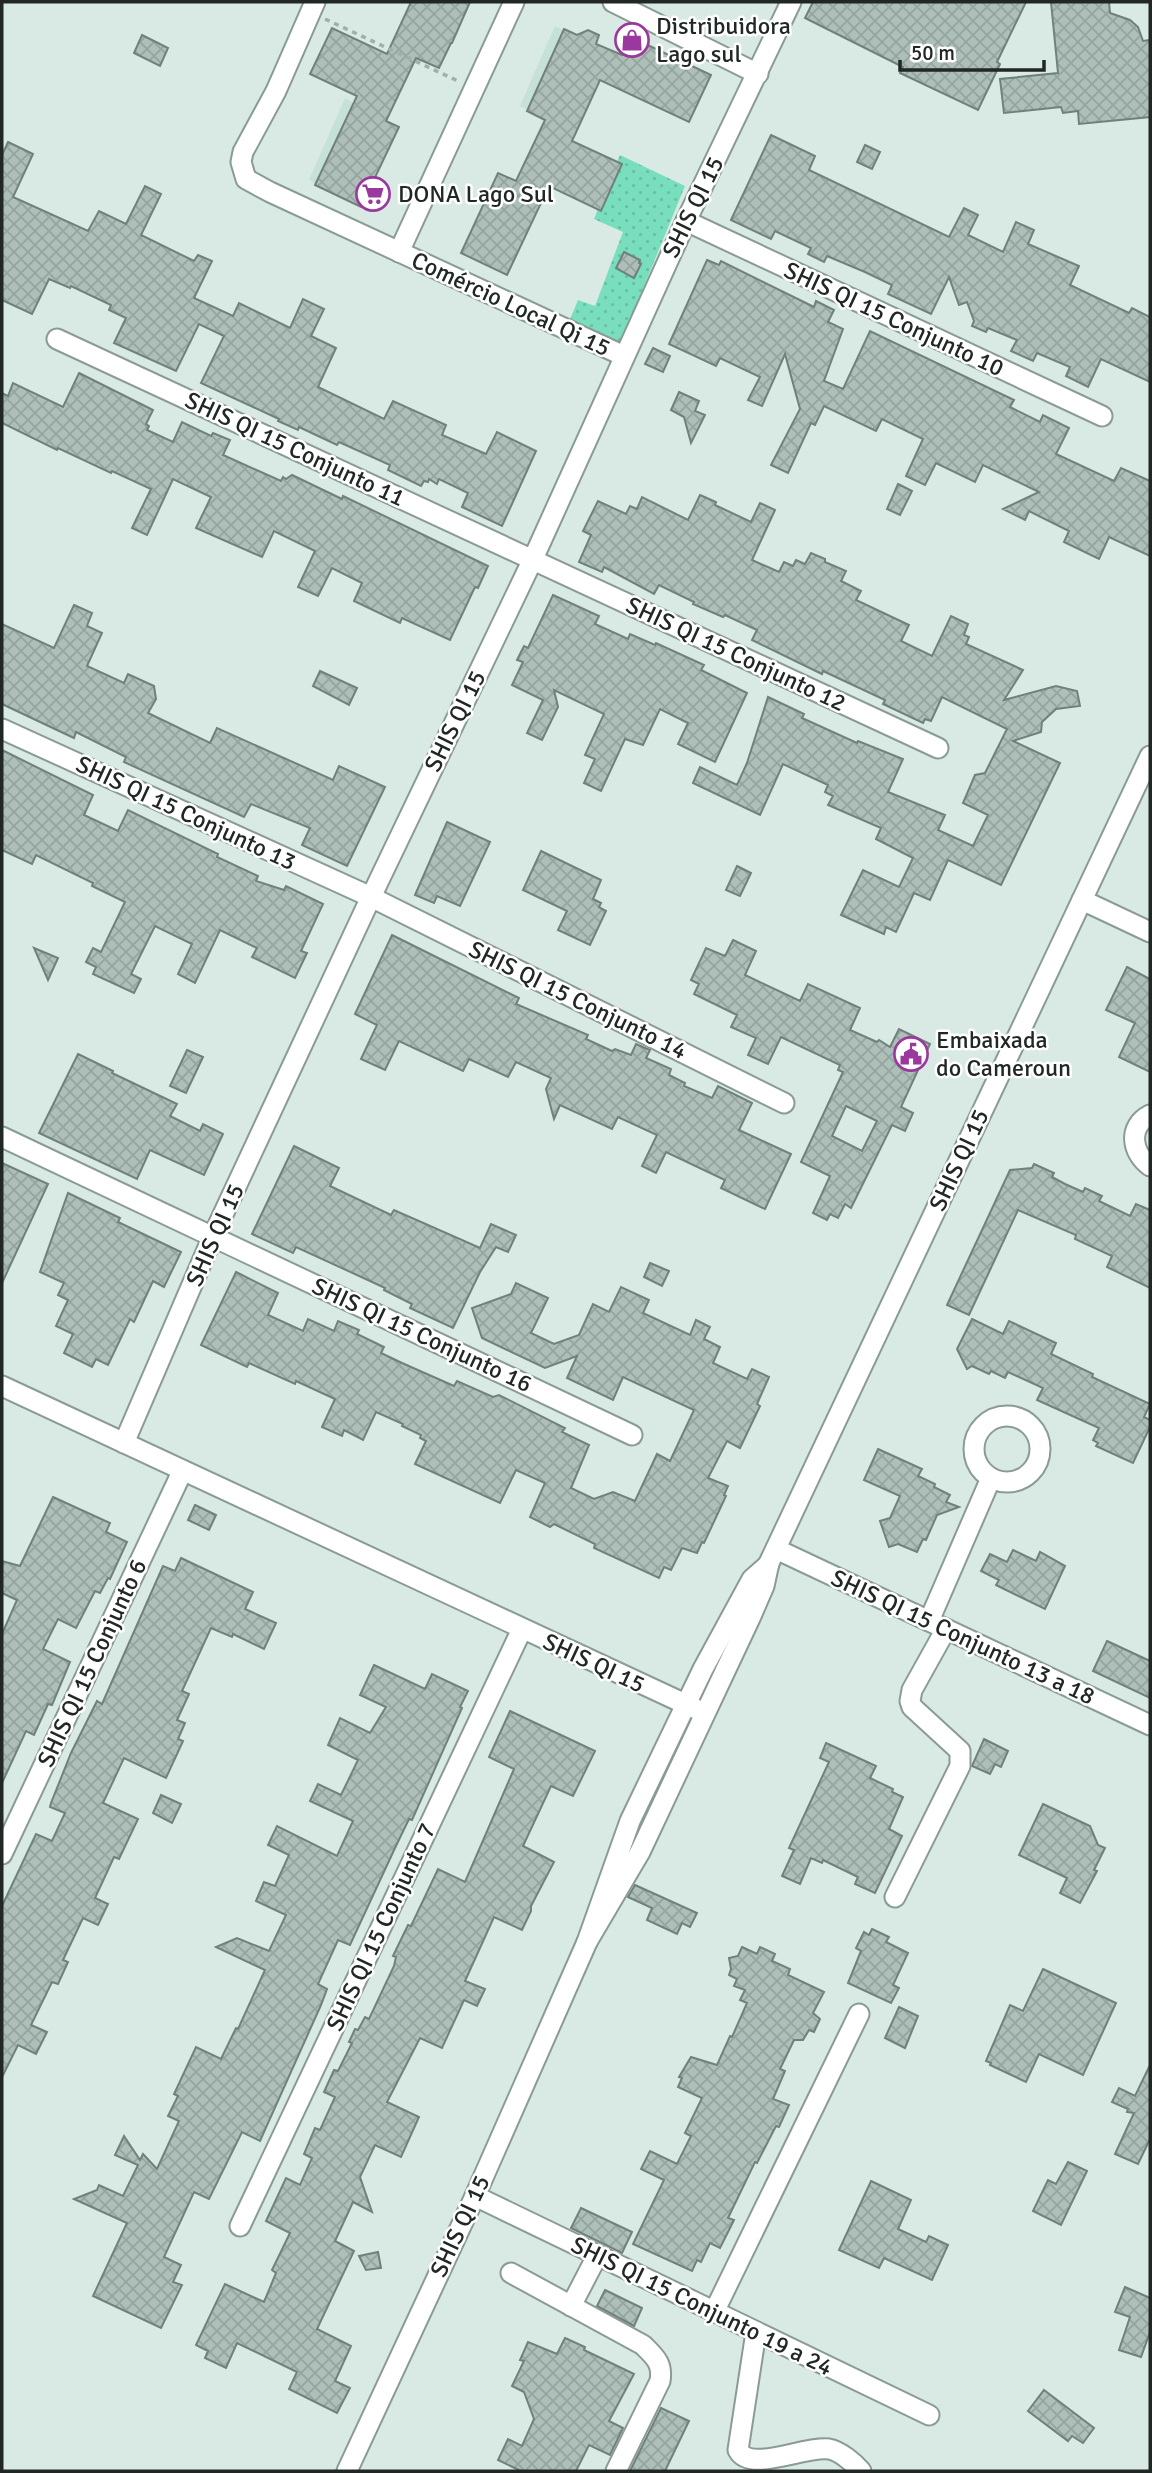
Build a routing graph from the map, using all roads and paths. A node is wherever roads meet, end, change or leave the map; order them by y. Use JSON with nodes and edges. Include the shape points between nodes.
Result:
{"nodes":[{"id":1,"x":514,"y":2,"type":"edge"},
{"id":2,"x":613,"y":2,"type":"edge"},
{"id":3,"x":791,"y":2,"type":"edge"},
{"id":4,"x":313,"y":7,"type":"edge"},
{"id":5,"x":758,"y":74,"type":"junction"},
{"id":6,"x":474,"y":89,"type":"junction"},
{"id":7,"x":686,"y":221,"type":"junction"},
{"id":8,"x":398,"y":252,"type":"junction"},
{"id":9,"x":57,"y":340,"type":"dead end"},
{"id":10,"x":624,"y":356,"type":"junction"},
{"id":11,"x":1102,"y":416,"type":"dead end"},
{"id":12,"x":533,"y":559,"type":"junction"},
{"id":13,"x":2,"y":729,"type":"edge"},
{"id":14,"x":938,"y":748,"type":"dead end"},
{"id":15,"x":1150,"y":756,"type":"edge"},
{"id":16,"x":371,"y":897,"type":"junction"},
{"id":17,"x":1082,"y":900,"type":"junction"},
{"id":18,"x":1150,"y":932,"type":"edge"},
{"id":19,"x":784,"y":1103,"type":"dead end"},
{"id":20,"x":1150,"y":1115,"type":"edge"},
{"id":21,"x":2,"y":1138,"type":"edge"},
{"id":22,"x":1150,"y":1166,"type":"edge"},
{"id":23,"x":213,"y":1236,"type":"junction"},
{"id":24,"x":2,"y":1387,"type":"edge"},
{"id":25,"x":632,"y":1435,"type":"dead end"},
{"id":26,"x":124,"y":1443,"type":"junction"},
{"id":27,"x":182,"y":1472,"type":"junction"},
{"id":28,"x":991,"y":1478,"type":"dead end"},
{"id":29,"x":773,"y":1556,"type":"junction"},
{"id":30,"x":937,"y":1625,"type":"junction"},
{"id":31,"x":522,"y":1629,"type":"junction"},
{"id":32,"x":684,"y":1704,"type":"junction"},
{"id":33,"x":705,"y":1713,"type":"junction"},
{"id":34,"x":1150,"y":1725,"type":"edge"},
{"id":35,"x":2,"y":1854,"type":"edge"},
{"id":36,"x":895,"y":1897,"type":"dead end"},
{"id":37,"x":587,"y":1942,"type":"junction"},
{"id":38,"x":859,"y":2014,"type":"dead end"},
{"id":39,"x":475,"y":2196,"type":"junction"},
{"id":40,"x":240,"y":2226,"type":"dead end"},
{"id":41,"x":597,"y":2256,"type":"junction"},
{"id":42,"x":511,"y":2273,"type":"dead end"},
{"id":43,"x":571,"y":2306,"type":"junction"},
{"id":44,"x":714,"y":2312,"type":"junction"},
{"id":45,"x":756,"y":2332,"type":"junction"},
{"id":46,"x":929,"y":2415,"type":"dead end"},
{"id":47,"x":347,"y":2471,"type":"edge"},
{"id":48,"x":616,"y":2471,"type":"edge"},
{"id":49,"x":860,"y":2471,"type":"edge"}],
"edges":[{"from":1,"to":6,"type":"street","name":"Comércio Local Qi 15"},
{"from":2,"to":5,"type":"street"},
{"from":3,"to":5,"type":"street","name":"SHIS QI 15"},
{"from":4,"to":6,"type":"path"},
{"from":4,"to":8,"type":"street","name":"Comércio Local Qi 15","via":[[243,152],[246,179]]},
{"from":5,"to":7,"type":"street","name":"SHIS QI 15"},
{"from":6,"to":8,"type":"street","name":"Comércio Local Qi 15"},
{"from":7,"to":10,"type":"street","name":"SHIS QI 15"},
{"from":7,"to":11,"type":"street","name":"SHIS QI 15 Conjunto 10"},
{"from":8,"to":10,"type":"street","name":"Comércio Local Qi 15"},
{"from":9,"to":12,"type":"street","name":"SHIS QI 15 Conjunto 11"},
{"from":10,"to":12,"type":"street","name":"SHIS QI 15"},
{"from":12,"to":14,"type":"street","name":"SHIS QI 15 Conjunto 12"},
{"from":12,"to":16,"type":"street","name":"SHIS QI 15"},
{"from":13,"to":16,"type":"street","name":"SHIS QI 15 Conjunto 13"},
{"from":15,"to":17,"type":"street","name":"SHIS QI 15"},
{"from":16,"to":19,"type":"street","name":"SHIS QI 15 Conjunto 14"},
{"from":16,"to":23,"type":"street","name":"SHIS QI 15"},
{"from":17,"to":18,"type":"street"},
{"from":17,"to":29,"type":"street","name":"SHIS QI 15"},
{"from":20,"to":22,"type":"street","via":[[1138,1126],[1134,1144],[1139,1158]]},
{"from":21,"to":23,"type":"street","name":"SHIS QI 15 Conjunto 16"},
{"from":23,"to":25,"type":"street","name":"SHIS QI 15 Conjunto 16"},
{"from":23,"to":26,"type":"street","name":"SHIS QI 15"},
{"from":24,"to":26,"type":"street","name":"SHIS QI 15"},
{"from":26,"to":27,"type":"street","name":"SHIS QI 15"},
{"from":27,"to":31,"type":"street","name":"SHIS QI 15"},
{"from":27,"to":35,"type":"street","name":"SHIS QI 15 Conjunto 6"},
{"from":28,"to":30,"type":"street"},
{"from":29,"to":30,"type":"street","name":"SHIS QI 15 Conjunto 13 a 18"},
{"from":29,"to":32,"type":"street","name":"SHIS QI 15","via":[[752,1579]]},
{"from":29,"to":33,"type":"street","name":"SHIS QI 15","via":[[764,1586]]},
{"from":30,"to":34,"type":"street","name":"SHIS QI 15 Conjunto 13 a 18"},
{"from":30,"to":36,"type":"street","via":[[910,1701],[960,1751],[960,1766]]},
{"from":31,"to":32,"type":"street","name":"SHIS QI 15"},
{"from":31,"to":40,"type":"street","name":"SHIS QI 15 Conjunto 7"},
{"from":32,"to":33,"type":"street","name":"SHIS QI 15"},
{"from":32,"to":37,"type":"street","name":"SHIS QI 15","via":[[630,1821]]},
{"from":33,"to":37,"type":"street","name":"SHIS QI 15","via":[[640,1852]]},
{"from":37,"to":39,"type":"street","name":"SHIS QI 15"},
{"from":38,"to":44,"type":"street"},
{"from":39,"to":41,"type":"street","name":"SHIS QI 15 Conjunto 19 a 24"},
{"from":39,"to":47,"type":"street","name":"SHIS QI 15"},
{"from":41,"to":43,"type":"street"},
{"from":41,"to":44,"type":"street","name":"SHIS QI 15 Conjunto 19 a 24"},
{"from":42,"to":43,"type":"street"},
{"from":43,"to":48,"type":"street","via":[[643,2345],[662,2371]]},
{"from":44,"to":45,"type":"street","name":"SHIS QI 15 Conjunto 19 a 24"},
{"from":45,"to":46,"type":"street","name":"SHIS QI 15 Conjunto 19 a 24"},
{"from":45,"to":49,"type":"street","via":[[738,2450],[741,2458],[760,2465],[831,2449]]}]}
